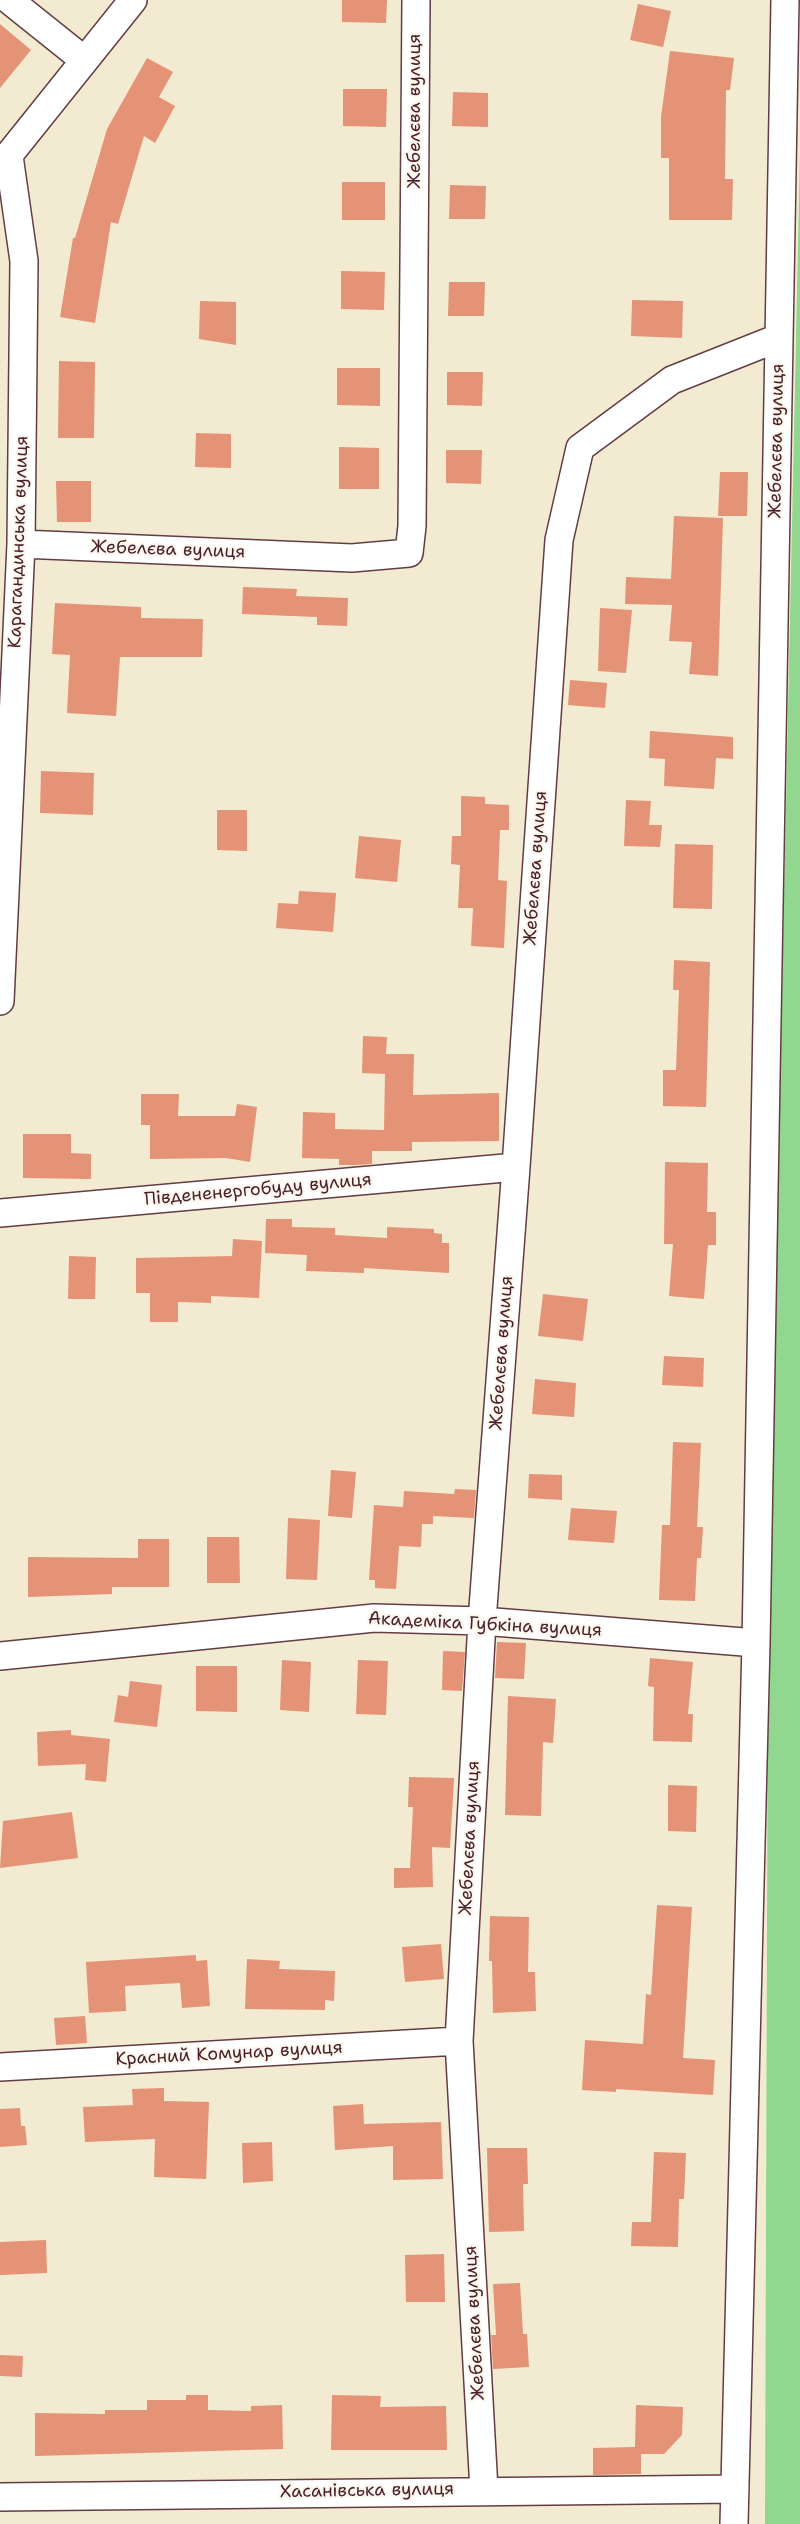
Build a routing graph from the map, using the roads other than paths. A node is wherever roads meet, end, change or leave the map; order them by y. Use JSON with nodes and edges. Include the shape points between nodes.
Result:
{"nodes":[{"id":1,"x":9,"y":0,"type":"edge"},
{"id":2,"x":133,"y":0,"type":"edge"},
{"id":3,"x":416,"y":0,"type":"edge"},
{"id":4,"x":785,"y":0,"type":"edge"},
{"id":5,"x":84,"y":60,"type":"junction"},
{"id":6,"x":4,"y":161,"type":"edge"},
{"id":7,"x":778,"y":338,"type":"junction"},
{"id":8,"x":21,"y":544,"type":"junction"},
{"id":9,"x":0,"y":1000,"type":"edge"},
{"id":10,"x":516,"y":1167,"type":"junction"},
{"id":11,"x":0,"y":1213,"type":"edge"},
{"id":12,"x":482,"y":1621,"type":"junction"},
{"id":13,"x":756,"y":1643,"type":"junction"},
{"id":14,"x":0,"y":1656,"type":"edge"},
{"id":15,"x":459,"y":2041,"type":"junction"},
{"id":16,"x":0,"y":2067,"type":"edge"},
{"id":17,"x":735,"y":2488,"type":"junction"},
{"id":18,"x":484,"y":2490,"type":"junction"},
{"id":19,"x":0,"y":2498,"type":"edge"},
{"id":20,"x":734,"y":2524,"type":"edge"}],
"edges":[{"from":1,"to":5,"type":"street"},
{"from":2,"to":5,"type":"street","name":"Карагандинська вулиця"},
{"from":3,"to":8,"type":"street","name":"Жебелєва вулиця","via":[[409,553],[352,558]]},
{"from":4,"to":7,"type":"street","name":"Жебелєва вулиця"},
{"from":5,"to":6,"type":"street","name":"Карагандинська вулиця"},
{"from":6,"to":8,"type":"street","name":"Карагандинська вулиця","via":[[24,261]]},
{"from":7,"to":10,"type":"street","name":"Жебелєва вулиця","via":[[672,380],[580,448],[559,540]]},
{"from":7,"to":13,"type":"street","name":"Жебелєва вулиця"},
{"from":8,"to":9,"type":"street","name":"Карагандинська вулиця"},
{"from":10,"to":11,"type":"street","name":"Південенергобуду вулиця"},
{"from":10,"to":12,"type":"street","name":"Жебелєва вулиця"},
{"from":12,"to":13,"type":"street","name":"Академіка Губкіна вулиця"},
{"from":12,"to":14,"type":"street","name":"Академіка Губкіна вулиця","via":[[374,1618]]},
{"from":12,"to":15,"type":"street","name":"Жебелєва вулиця"},
{"from":13,"to":17,"type":"street","name":"Жебелєва вулиця"},
{"from":15,"to":16,"type":"street","name":"Красний Комунар вулиця"},
{"from":15,"to":18,"type":"street","name":"Жебелєва вулиця"},
{"from":17,"to":18,"type":"street","name":"Хасанівська вулиця"},
{"from":17,"to":20,"type":"street","name":"Жебелєва вулиця"},
{"from":18,"to":19,"type":"street","name":"Хасанівська вулиця"}]}
